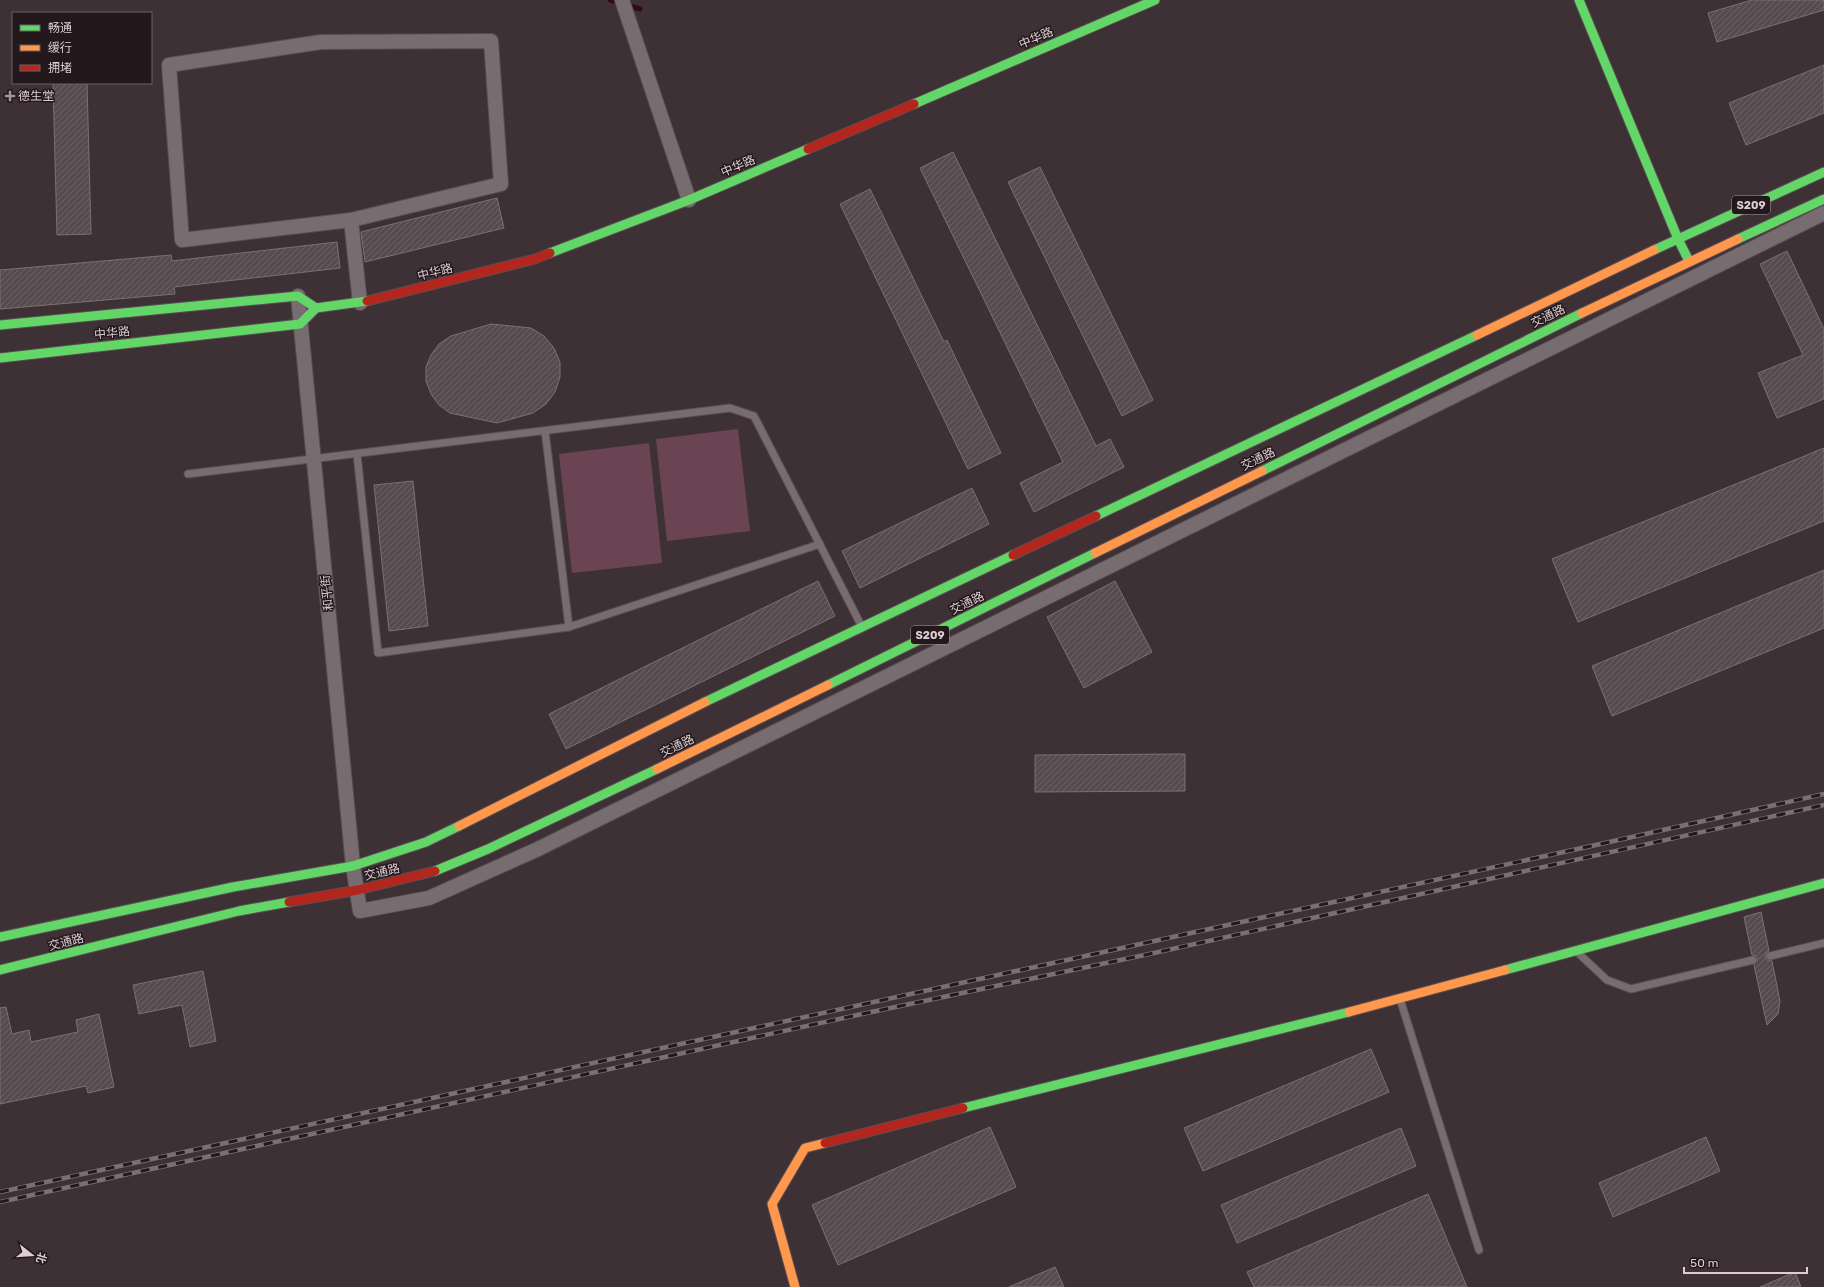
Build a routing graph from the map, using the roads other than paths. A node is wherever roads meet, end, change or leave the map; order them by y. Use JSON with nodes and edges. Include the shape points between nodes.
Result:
{"nodes":[{"id":1,"x":622,"y":0,"type":"edge"},
{"id":2,"x":1155,"y":0,"type":"edge"},
{"id":3,"x":1580,"y":0,"type":"edge"},
{"id":4,"x":1824,"y":172,"type":"edge"},
{"id":5,"x":1824,"y":199,"type":"edge"},
{"id":6,"x":689,"y":200,"type":"junction"},
{"id":7,"x":1824,"y":213,"type":"edge"},
{"id":8,"x":351,"y":220,"type":"junction"},
{"id":9,"x":1678,"y":239,"type":"junction"},
{"id":10,"x":1689,"y":261,"type":"junction"},
{"id":11,"x":298,"y":296,"type":"junction"},
{"id":12,"x":360,"y":303,"type":"junction"},
{"id":13,"x":316,"y":308,"type":"junction"},
{"id":14,"x":300,"y":324,"type":"junction"},
{"id":15,"x":0,"y":325,"type":"edge"},
{"id":16,"x":0,"y":358,"type":"edge"},
{"id":17,"x":545,"y":431,"type":"junction"},
{"id":18,"x":357,"y":454,"type":"junction"},
{"id":19,"x":313,"y":460,"type":"junction"},
{"id":20,"x":188,"y":474,"type":"dead end"},
{"id":21,"x":820,"y":544,"type":"junction"},
{"id":22,"x":569,"y":626,"type":"junction"},
{"id":23,"x":862,"y":627,"type":"junction"},
{"id":24,"x":353,"y":866,"type":"junction"},
{"id":25,"x":1824,"y":883,"type":"edge"},
{"id":26,"x":358,"y":890,"type":"junction"},
{"id":27,"x":0,"y":937,"type":"edge"},
{"id":28,"x":1824,"y":943,"type":"edge"},
{"id":29,"x":1577,"y":952,"type":"junction"},
{"id":30,"x":1770,"y":956,"type":"dead end"},
{"id":31,"x":1753,"y":960,"type":"dead end"},
{"id":32,"x":0,"y":970,"type":"edge"},
{"id":33,"x":1400,"y":999,"type":"junction"},
{"id":34,"x":1479,"y":1250,"type":"dead end"},
{"id":35,"x":795,"y":1287,"type":"edge"}],
"edges":[{"from":1,"to":6,"type":"street"},
{"from":2,"to":6,"type":"main road","name":"中华路"},
{"from":3,"to":9,"type":"main road"},
{"from":4,"to":9,"type":"main road","name":"交通路","number":"S209"},
{"from":5,"to":10,"type":"main road","name":"交通路","number":"S209"},
{"from":6,"to":12,"type":"main road","name":"中华路","via":[[535,259]]},
{"from":7,"to":26,"type":"street","name":"和平街","via":[[538,849],[429,898],[360,911]]},
{"from":8,"to":8,"type":"street","via":[[182,240],[169,65],[320,42],[491,41],[501,184]]},
{"from":8,"to":12,"type":"street"},
{"from":9,"to":10,"type":"main road"},
{"from":9,"to":23,"type":"main road","name":"交通路","number":"S209"},
{"from":10,"to":26,"type":"main road","name":"交通路","number":"S209","via":[[488,850],[428,874]]},
{"from":11,"to":13,"type":"main road"},
{"from":11,"to":14,"type":"street","name":"和平街"},
{"from":11,"to":15,"type":"main road","name":"中华路"},
{"from":12,"to":13,"type":"main road","name":"中华路"},
{"from":13,"to":14,"type":"main road"},
{"from":14,"to":16,"type":"main road","name":"中华路"},
{"from":14,"to":19,"type":"street","name":"和平街"},
{"from":17,"to":18,"type":"lane"},
{"from":17,"to":21,"type":"lane","via":[[730,408],[754,416]]},
{"from":17,"to":22,"type":"lane"},
{"from":18,"to":19,"type":"lane"},
{"from":18,"to":22,"type":"lane","via":[[378,652]]},
{"from":19,"to":20,"type":"lane"},
{"from":19,"to":24,"type":"street","name":"和平街"},
{"from":21,"to":22,"type":"lane"},
{"from":21,"to":23,"type":"lane"},
{"from":23,"to":24,"type":"main road","name":"交通路","number":"S209","via":[[490,812],[426,842]]},
{"from":24,"to":26,"type":"street","name":"和平街"},
{"from":24,"to":27,"type":"main road","name":"交通路","number":"S209","via":[[233,887]]},
{"from":25,"to":29,"type":"main road"},
{"from":26,"to":32,"type":"main road","name":"交通路","number":"S209","via":[[239,910]]},
{"from":28,"to":30,"type":"lane"},
{"from":29,"to":31,"type":"lane","via":[[1607,980],[1631,989]]},
{"from":29,"to":33,"type":"main road"},
{"from":33,"to":34,"type":"lane"},
{"from":33,"to":35,"type":"main road","via":[[805,1148],[772,1204]]}]}
